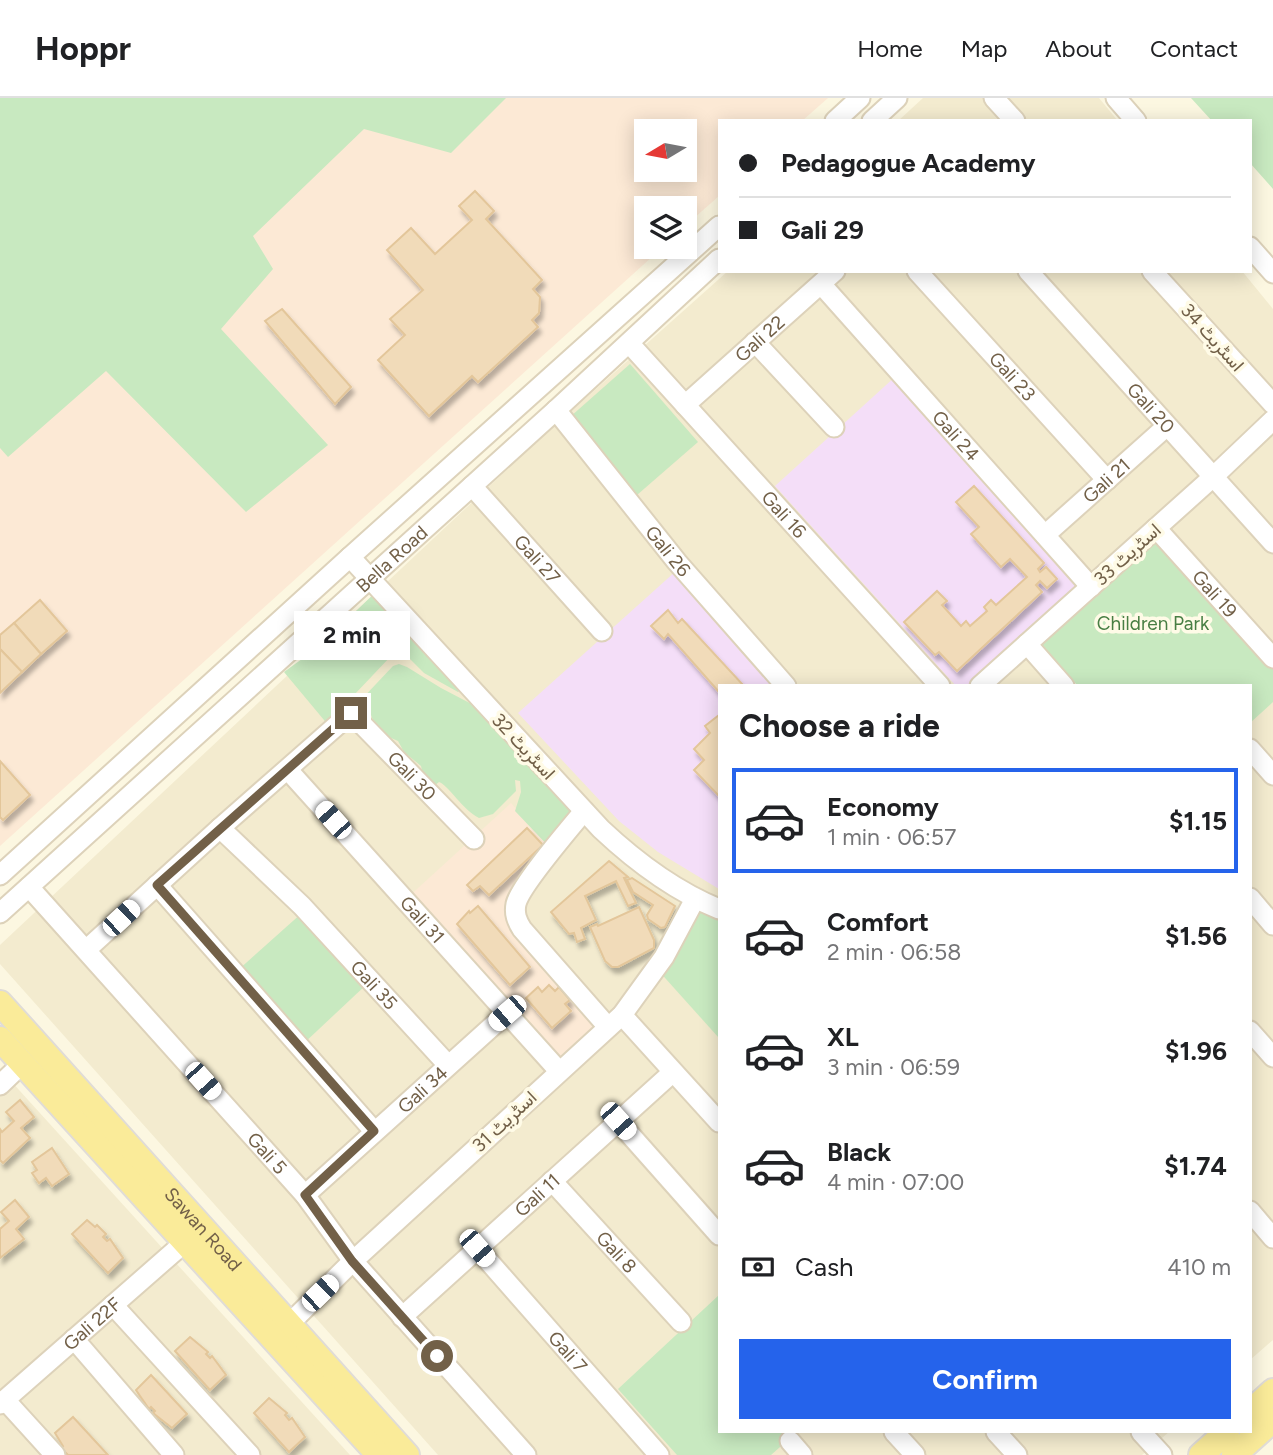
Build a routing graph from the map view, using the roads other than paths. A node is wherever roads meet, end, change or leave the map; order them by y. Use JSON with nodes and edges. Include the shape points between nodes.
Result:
{"nodes":[{"id":1,"x":860,"y":98,"type":"edge"},
{"id":2,"x":994,"y":98,"type":"edge"},
{"id":3,"x":1116,"y":98,"type":"edge"},
{"id":4,"x":837,"y":119,"type":"edge"},
{"id":5,"x":1013,"y":119,"type":"edge"},
{"id":6,"x":1134,"y":119,"type":"edge"},
{"id":7,"x":718,"y":227,"type":"edge"},
{"id":8,"x":1252,"y":249,"type":"edge"},
{"id":9,"x":718,"y":260,"type":"edge"},
{"id":10,"x":919,"y":273,"type":"edge"},
{"id":11,"x":1030,"y":273,"type":"edge"},
{"id":12,"x":1154,"y":273,"type":"edge"},
{"id":13,"x":1273,"y":273,"type":"edge"},
{"id":14,"x":666,"y":275,"type":"junction"},
{"id":15,"x":828,"y":278,"type":"edge"},
{"id":16,"x":682,"y":293,"type":"junction"},
{"id":17,"x":755,"y":342,"type":"junction"},
{"id":18,"x":629,"y":343,"type":"junction"},
{"id":19,"x":1273,"y":404,"type":"edge"},
{"id":20,"x":685,"y":405,"type":"junction"},
{"id":21,"x":519,"y":407,"type":"junction"},
{"id":22,"x":556,"y":410,"type":"junction"},
{"id":23,"x":1273,"y":420,"type":"edge"},
{"id":24,"x":1167,"y":426,"type":"junction"},
{"id":25,"x":537,"y":427,"type":"junction"},
{"id":26,"x":834,"y":427,"type":"dead end"},
{"id":27,"x":1213,"y":477,"type":"junction"},
{"id":28,"x":1107,"y":480,"type":"junction"},
{"id":29,"x":472,"y":486,"type":"junction"},
{"id":30,"x":1156,"y":528,"type":"junction"},
{"id":31,"x":1045,"y":535,"type":"junction"},
{"id":32,"x":1273,"y":543,"type":"edge"},
{"id":33,"x":350,"y":557,"type":"junction"},
{"id":34,"x":369,"y":578,"type":"junction"},
{"id":35,"x":1091,"y":587,"type":"junction"},
{"id":36,"x":602,"y":631,"type":"dead end"},
{"id":37,"x":1027,"y":644,"type":"junction"},
{"id":38,"x":1273,"y":658,"type":"edge"},
{"id":39,"x":784,"y":684,"type":"edge"},
{"id":40,"x":938,"y":684,"type":"edge"},
{"id":41,"x":982,"y":684,"type":"edge"},
{"id":42,"x":1062,"y":684,"type":"edge"},
{"id":43,"x":1252,"y":751,"type":"edge"},
{"id":44,"x":118,"y":768,"type":"junction"},
{"id":45,"x":288,"y":770,"type":"junction"},
{"id":46,"x":1273,"y":775,"type":"edge"},
{"id":47,"x":136,"y":789,"type":"junction"},
{"id":48,"x":584,"y":811,"type":"junction"},
{"id":49,"x":219,"y":828,"type":"junction"},
{"id":50,"x":474,"y":839,"type":"dead end"},
{"id":51,"x":0,"y":875,"type":"edge"},
{"id":52,"x":157,"y":885,"type":"junction"},
{"id":53,"x":29,"y":887,"type":"junction"},
{"id":54,"x":695,"y":899,"type":"junction"},
{"id":55,"x":1252,"y":900,"type":"edge"},
{"id":56,"x":718,"y":909,"type":"edge"},
{"id":57,"x":0,"y":913,"type":"edge"},
{"id":58,"x":1273,"y":925,"type":"edge"},
{"id":59,"x":86,"y":950,"type":"junction"},
{"id":60,"x":0,"y":1003,"type":"edge"},
{"id":61,"x":507,"y":1013,"type":"junction"},
{"id":62,"x":615,"y":1021,"type":"junction"},
{"id":63,"x":1252,"y":1033,"type":"edge"},
{"id":64,"x":0,"y":1039,"type":"edge"},
{"id":65,"x":1273,"y":1057,"type":"edge"},
{"id":66,"x":22,"y":1063,"type":"junction"},
{"id":67,"x":448,"y":1065,"type":"junction"},
{"id":68,"x":559,"y":1071,"type":"junction"},
{"id":69,"x":673,"y":1072,"type":"junction"},
{"id":70,"x":0,"y":1085,"type":"edge"},
{"id":71,"x":618,"y":1121,"type":"junction"},
{"id":72,"x":718,"y":1121,"type":"edge"},
{"id":73,"x":374,"y":1131,"type":"junction"},
{"id":74,"x":552,"y":1181,"type":"junction"},
{"id":75,"x":305,"y":1195,"type":"junction"},
{"id":76,"x":1252,"y":1214,"type":"edge"},
{"id":77,"x":718,"y":1234,"type":"edge"},
{"id":78,"x":1273,"y":1238,"type":"edge"},
{"id":79,"x":184,"y":1243,"type":"junction"},
{"id":80,"x":477,"y":1248,"type":"junction"},
{"id":81,"x":352,"y":1261,"type":"junction"},
{"id":82,"x":113,"y":1305,"type":"junction"},
{"id":83,"x":402,"y":1317,"type":"junction"},
{"id":84,"x":681,"y":1322,"type":"dead end"},
{"id":85,"x":288,"y":1325,"type":"junction"},
{"id":86,"x":74,"y":1339,"type":"junction"},
{"id":87,"x":3,"y":1402,"type":"edge"},
{"id":88,"x":1261,"y":1402,"type":"edge"},
{"id":89,"x":1252,"y":1420,"type":"edge"},
{"id":90,"x":895,"y":1433,"type":"edge"},
{"id":91,"x":997,"y":1433,"type":"edge"},
{"id":92,"x":1142,"y":1433,"type":"edge"},
{"id":93,"x":1226,"y":1433,"type":"edge"},
{"id":94,"x":1245,"y":1433,"type":"edge"},
{"id":95,"x":55,"y":1455,"type":"edge"},
{"id":96,"x":174,"y":1455,"type":"edge"},
{"id":97,"x":250,"y":1455,"type":"edge"},
{"id":98,"x":379,"y":1455,"type":"edge"},
{"id":99,"x":407,"y":1455,"type":"edge"},
{"id":100,"x":526,"y":1455,"type":"edge"},
{"id":101,"x":659,"y":1455,"type":"edge"},
{"id":102,"x":915,"y":1455,"type":"edge"},
{"id":103,"x":1017,"y":1455,"type":"edge"},
{"id":104,"x":1162,"y":1455,"type":"edge"},
{"id":105,"x":1201,"y":1455,"type":"edge"},
{"id":106,"x":1234,"y":1455,"type":"edge"}],
"edges":[{"from":1,"to":4,"type":"street"},
{"from":2,"to":5,"type":"street"},
{"from":3,"to":6,"type":"street"},
{"from":7,"to":14,"type":"street","name":"Bella Road"},
{"from":8,"to":13,"type":"street"},
{"from":9,"to":16,"type":"street","name":"Bella Road"},
{"from":10,"to":28,"type":"street","name":"Gali 23"},
{"from":11,"to":24,"type":"street","name":"Gali 20"},
{"from":12,"to":19,"type":"street","name":"اسٹریٹ 34"},
{"from":14,"to":16,"type":"street"},
{"from":14,"to":21,"type":"street","name":"Bella Road"},
{"from":15,"to":17,"type":"street","name":"Gali 22"},
{"from":15,"to":31,"type":"street","name":"Gali 24"},
{"from":16,"to":18,"type":"street","name":"Bella Road"},
{"from":17,"to":20,"type":"street","name":"Gali 22"},
{"from":17,"to":26,"type":"street"},
{"from":18,"to":20,"type":"street","name":"Gali 16"},
{"from":18,"to":22,"type":"street","name":"Bella Road"},
{"from":20,"to":40,"type":"street","name":"Gali 16"},
{"from":21,"to":25,"type":"street"},
{"from":21,"to":33,"type":"street","name":"Bella Road"},
{"from":22,"to":25,"type":"street","name":"Bella Road"},
{"from":22,"to":39,"type":"street","name":"Gali 26","via":[[677,562]]},
{"from":23,"to":27,"type":"street","name":"اسٹریٹ 33"},
{"from":24,"to":27,"type":"street","name":"Gali 20"},
{"from":24,"to":28,"type":"street","name":"Gali 21"},
{"from":25,"to":29,"type":"street","name":"Bella Road"},
{"from":27,"to":30,"type":"street","name":"اسٹریٹ 33"},
{"from":27,"to":32,"type":"street","name":"Gali 20"},
{"from":28,"to":31,"type":"street","name":"Gali 21"},
{"from":29,"to":34,"type":"street","name":"Bella Road"},
{"from":29,"to":36,"type":"street","name":"Gali 27"},
{"from":30,"to":35,"type":"street","name":"اسٹریٹ 33"},
{"from":30,"to":38,"type":"street","name":"Gali 19"},
{"from":31,"to":35,"type":"street","name":"Gali 24"},
{"from":33,"to":34,"type":"street","name":"اسٹریٹ 32"},
{"from":33,"to":44,"type":"street","name":"Bella Road"},
{"from":34,"to":47,"type":"street","name":"Bella Road"},
{"from":34,"to":48,"type":"street","name":"اسٹریٹ 32"},
{"from":35,"to":37,"type":"street","name":"اسٹریٹ 33"},
{"from":37,"to":41,"type":"street","name":"اسٹریٹ 33"},
{"from":37,"to":42,"type":"street"},
{"from":43,"to":46,"type":"street"},
{"from":44,"to":47,"type":"street"},
{"from":44,"to":51,"type":"street","name":"Bella Road"},
{"from":45,"to":49,"type":"street"},
{"from":45,"to":50,"type":"street","name":"Gali 30","via":[[351,713]]},
{"from":45,"to":61,"type":"street","name":"Gali 31"},
{"from":47,"to":53,"type":"street","name":"Bella Road"},
{"from":48,"to":54,"type":"street","name":"اسٹریٹ 32","via":[[627,852]]},
{"from":48,"to":62,"type":"street","via":[[519,895],[516,917],[522,929]]},
{"from":49,"to":52,"type":"street"},
{"from":49,"to":67,"type":"street","name":"Gali 35","via":[[302,906]]},
{"from":52,"to":59,"type":"street"},
{"from":52,"to":73,"type":"street"},
{"from":53,"to":57,"type":"street","name":"Bella Road"},
{"from":53,"to":59,"type":"street","name":"Gali 5"},
{"from":54,"to":56,"type":"street","name":"اسٹریٹ 32"},
{"from":54,"to":62,"type":"street","name":"اسٹریٹ 31","via":[[664,957]]},
{"from":55,"to":58,"type":"street"},
{"from":59,"to":75,"type":"street","name":"Gali 5"},
{"from":60,"to":85,"type":"main road","name":"Sawan Road"},
{"from":61,"to":67,"type":"street","name":"Gali 34"},
{"from":61,"to":68,"type":"street","name":"Gali 31"},
{"from":62,"to":68,"type":"street","name":"اسٹریٹ 31"},
{"from":62,"to":69,"type":"street"},
{"from":63,"to":65,"type":"street"},
{"from":64,"to":66,"type":"main road","name":"Sawan Road"},
{"from":66,"to":70,"type":"street"},
{"from":66,"to":79,"type":"main road","name":"Sawan Road"},
{"from":67,"to":73,"type":"street","name":"Gali 34"},
{"from":68,"to":81,"type":"street","name":"اسٹریٹ 31"},
{"from":69,"to":71,"type":"street","name":"Gali 11"},
{"from":69,"to":72,"type":"street"},
{"from":71,"to":74,"type":"street","name":"Gali 11"},
{"from":71,"to":77,"type":"street"},
{"from":73,"to":75,"type":"street","name":"Gali 34"},
{"from":74,"to":80,"type":"street","name":"Gali 11"},
{"from":74,"to":84,"type":"street","name":"Gali 8"},
{"from":75,"to":81,"type":"street","name":"Gali 5"},
{"from":76,"to":78,"type":"street"},
{"from":79,"to":82,"type":"street","name":"Gali 22F"},
{"from":79,"to":98,"type":"main road","name":"Sawan Road"},
{"from":80,"to":83,"type":"street","name":"Gali 11"},
{"from":80,"to":101,"type":"street","name":"Gali 7"},
{"from":81,"to":83,"type":"street","name":"Gali 5"},
{"from":81,"to":85,"type":"street","name":"اسٹریٹ 31"},
{"from":82,"to":86,"type":"street","name":"Gali 22F"},
{"from":82,"to":97,"type":"street"},
{"from":83,"to":100,"type":"street","name":"Gali 5"},
{"from":85,"to":99,"type":"main road","name":"Sawan Road"},
{"from":86,"to":87,"type":"street","name":"Gali 22F"},
{"from":86,"to":96,"type":"street"},
{"from":87,"to":95,"type":"street"},
{"from":88,"to":89,"type":"main road"},
{"from":90,"to":102,"type":"street"},
{"from":91,"to":103,"type":"street"},
{"from":92,"to":104,"type":"street"},
{"from":93,"to":105,"type":"main road"},
{"from":94,"to":106,"type":"main road"}]}
